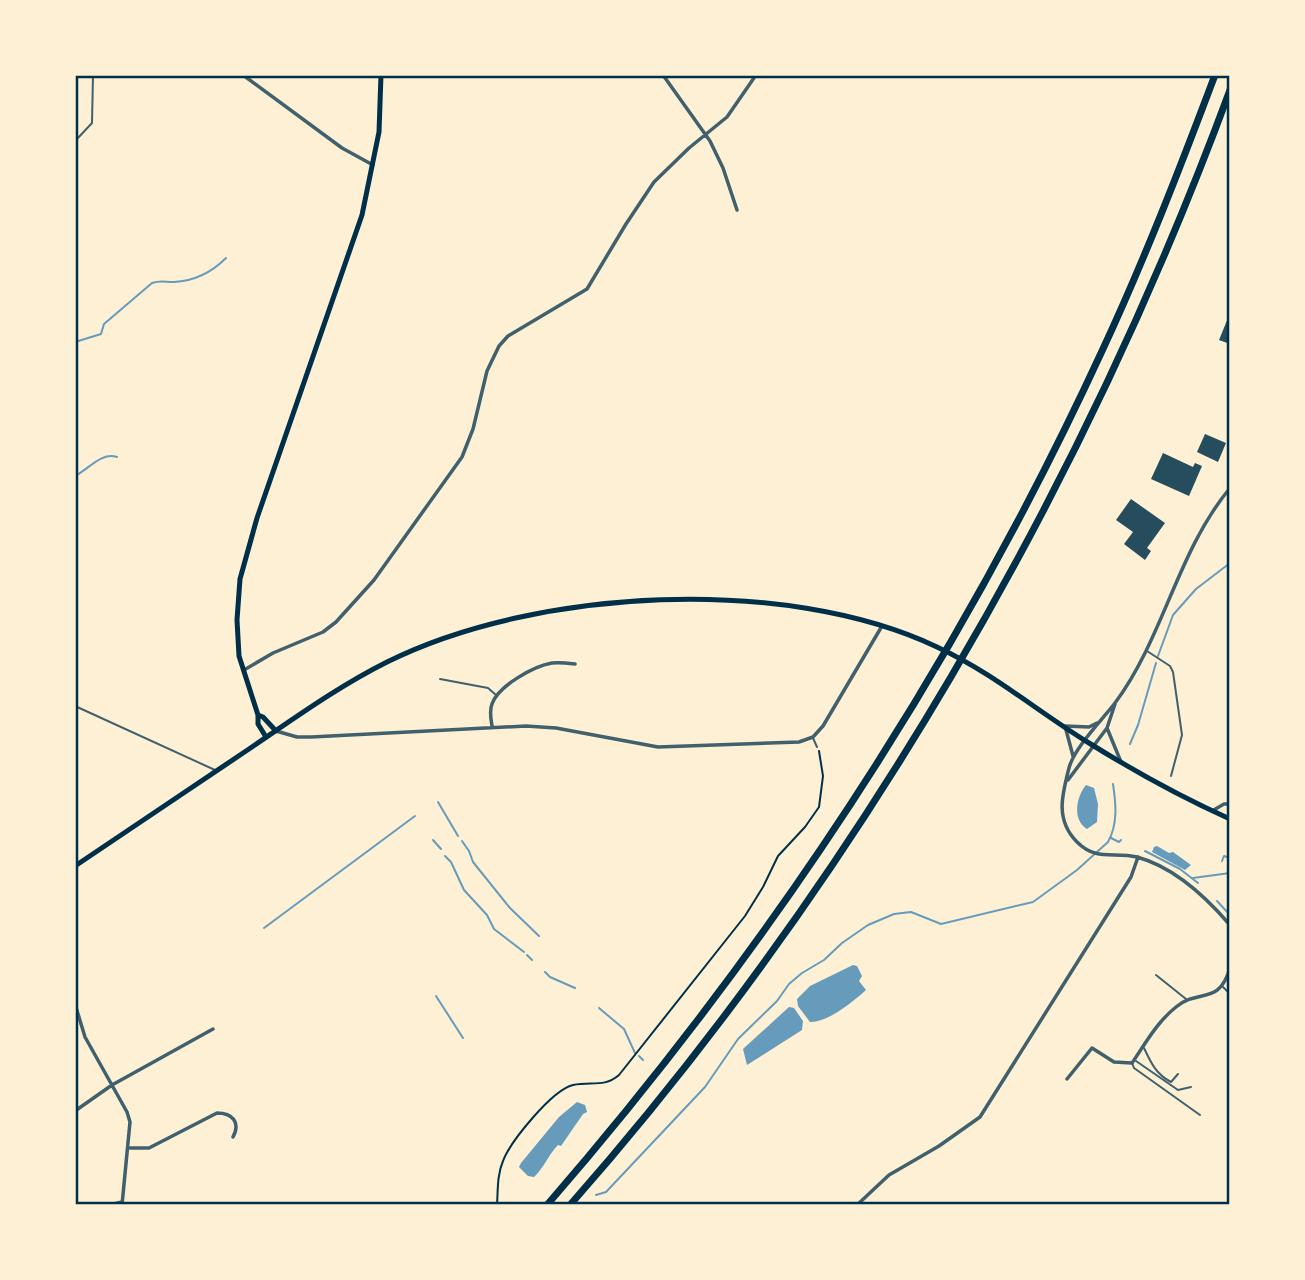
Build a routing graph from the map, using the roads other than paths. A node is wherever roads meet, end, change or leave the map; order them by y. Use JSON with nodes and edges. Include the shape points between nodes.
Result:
{"nodes":[{"id":1,"x":93,"y":75,"type":"edge"},
{"id":2,"x":243,"y":75,"type":"edge"},
{"id":3,"x":381,"y":75,"type":"edge"},
{"id":4,"x":663,"y":75,"type":"edge"},
{"id":5,"x":756,"y":75,"type":"edge"},
{"id":6,"x":1215,"y":75,"type":"edge"},
{"id":7,"x":1230,"y":90,"type":"edge"},
{"id":8,"x":706,"y":135,"type":"junction"},
{"id":9,"x":77,"y":139,"type":"edge"},
{"id":10,"x":374,"y":166,"type":"junction"},
{"id":11,"x":737,"y":210,"type":"dead end"},
{"id":12,"x":1230,"y":488,"type":"edge"},
{"id":13,"x":882,"y":626,"type":"junction"},
{"id":14,"x":1146,"y":650,"type":"junction"},
{"id":15,"x":575,"y":664,"type":"dead end"},
{"id":16,"x":242,"y":671,"type":"junction"},
{"id":17,"x":440,"y":679,"type":"dead end"},
{"id":18,"x":497,"y":695,"type":"junction"},
{"id":19,"x":1115,"y":703,"type":"junction"},
{"id":20,"x":75,"y":705,"type":"edge"},
{"id":21,"x":258,"y":715,"type":"junction"},
{"id":22,"x":1098,"y":723,"type":"junction"},
{"id":23,"x":1065,"y":726,"type":"junction"},
{"id":24,"x":492,"y":727,"type":"junction"},
{"id":25,"x":1107,"y":728,"type":"junction"},
{"id":26,"x":276,"y":731,"type":"junction"},
{"id":27,"x":266,"y":737,"type":"junction"},
{"id":28,"x":813,"y":737,"type":"junction"},
{"id":29,"x":1089,"y":743,"type":"junction"},
{"id":30,"x":817,"y":747,"type":"road end"},
{"id":31,"x":1073,"y":756,"type":"junction"},
{"id":32,"x":1121,"y":762,"type":"junction"},
{"id":33,"x":216,"y":771,"type":"junction"},
{"id":34,"x":1171,"y":776,"type":"dead end"},
{"id":35,"x":1066,"y":782,"type":"junction"},
{"id":36,"x":1230,"y":804,"type":"edge"},
{"id":37,"x":1212,"y":811,"type":"junction"},
{"id":38,"x":1230,"y":820,"type":"edge"},
{"id":39,"x":1138,"y":857,"type":"junction"},
{"id":40,"x":75,"y":866,"type":"edge"},
{"id":41,"x":1230,"y":925,"type":"edge"},
{"id":42,"x":1230,"y":968,"type":"edge"},
{"id":43,"x":1156,"y":975,"type":"dead end"},
{"id":44,"x":1222,"y":986,"type":"junction"},
{"id":45,"x":1230,"y":994,"type":"edge"},
{"id":46,"x":1187,"y":1000,"type":"junction"},
{"id":47,"x":75,"y":1004,"type":"edge"},
{"id":48,"x":213,"y":1029,"type":"dead end"},
{"id":49,"x":1143,"y":1047,"type":"junction"},
{"id":50,"x":1134,"y":1062,"type":"junction"},
{"id":51,"x":1178,"y":1074,"type":"dead end"},
{"id":52,"x":1067,"y":1079,"type":"dead end"},
{"id":53,"x":112,"y":1085,"type":"junction"},
{"id":54,"x":1191,"y":1087,"type":"dead end"},
{"id":55,"x":75,"y":1111,"type":"edge"},
{"id":56,"x":1200,"y":1115,"type":"dead end"},
{"id":57,"x":233,"y":1137,"type":"dead end"},
{"id":58,"x":129,"y":1148,"type":"junction"},
{"id":59,"x":122,"y":1203,"type":"edge"},
{"id":60,"x":109,"y":1205,"type":"edge"},
{"id":61,"x":547,"y":1205,"type":"edge"},
{"id":62,"x":570,"y":1205,"type":"edge"},
{"id":63,"x":857,"y":1205,"type":"edge"}],
"edges":[{"from":1,"to":9,"type":"lane","via":[[92,123]]},
{"from":2,"to":10,"type":"street"},
{"from":3,"to":10,"type":"main road"},
{"from":4,"to":8,"type":"street"},
{"from":5,"to":8,"type":"street","via":[[730,114]]},
{"from":6,"to":61,"type":"highway","via":[[1155,230],[1101,352],[950,644],[854,800],[759,937],[622,1116]]},
{"from":7,"to":62,"type":"highway","via":[[1132,328],[1017,561],[958,665],[856,828],[773,948],[693,1055]]},
{"from":8,"to":11,"type":"street"},
{"from":8,"to":16,"type":"street","via":[[654,182],[587,289],[508,336],[499,346],[462,457],[374,580],[323,632]]},
{"from":10,"to":16,"type":"main road","via":[[362,215],[240,579],[237,620]]},
{"from":12,"to":14,"type":"street","via":[[1193,542]]},
{"from":13,"to":23,"type":"main road","via":[[968,663]]},
{"from":13,"to":26,"type":"main road","via":[[805,607],[680,598],[543,612],[473,630],[396,658]]},
{"from":13,"to":28,"type":"street"},
{"from":14,"to":19,"type":"street"},
{"from":14,"to":34,"type":"lane","via":[[1173,672],[1182,735]]},
{"from":15,"to":18,"type":"street","via":[[554,662],[531,670]]},
{"from":16,"to":21,"type":"main road"},
{"from":17,"to":18,"type":"lane","via":[[488,688]]},
{"from":18,"to":24,"type":"street","via":[[490,707]]},
{"from":19,"to":22,"type":"street"},
{"from":19,"to":25,"type":"street"},
{"from":20,"to":33,"type":"lane"},
{"from":21,"to":26,"type":"main road"},
{"from":21,"to":27,"type":"main road"},
{"from":22,"to":23,"type":"street"},
{"from":22,"to":29,"type":"street"},
{"from":23,"to":29,"type":"main road"},
{"from":23,"to":31,"type":"street"},
{"from":24,"to":26,"type":"street","via":[[311,737]]},
{"from":24,"to":28,"type":"street","via":[[556,728],[658,747],[799,742]]},
{"from":25,"to":29,"type":"street"},
{"from":25,"to":32,"type":"street"},
{"from":26,"to":27,"type":"main road"},
{"from":27,"to":33,"type":"main road"},
{"from":28,"to":30,"type":"lane"},
{"from":29,"to":31,"type":"street"},
{"from":29,"to":32,"type":"main road"},
{"from":29,"to":35,"type":"street","via":[[1083,763]]},
{"from":31,"to":35,"type":"street"},
{"from":32,"to":37,"type":"main road"},
{"from":33,"to":40,"type":"main road"},
{"from":35,"to":39,"type":"street","via":[[1061,801],[1065,824],[1076,841],[1100,855]]},
{"from":36,"to":37,"type":"street"},
{"from":37,"to":38,"type":"main road"},
{"from":39,"to":41,"type":"street","via":[[1191,885]]},
{"from":39,"to":63,"type":"street","via":[[1131,877],[980,1117],[889,1175]]},
{"from":42,"to":44,"type":"street"},
{"from":43,"to":46,"type":"lane"},
{"from":44,"to":45,"type":"lane"},
{"from":44,"to":46,"type":"street","via":[[1207,996]]},
{"from":46,"to":49,"type":"street","via":[[1158,1024]]},
{"from":47,"to":53,"type":"street","via":[[85,1037]]},
{"from":48,"to":53,"type":"street"},
{"from":49,"to":50,"type":"street"},
{"from":49,"to":51,"type":"lane","via":[[1163,1077],[1171,1082]]},
{"from":50,"to":52,"type":"street","via":[[1114,1062],[1092,1048]]},
{"from":50,"to":54,"type":"lane","via":[[1178,1090]]},
{"from":50,"to":56,"type":"lane","via":[[1134,1068]]},
{"from":53,"to":55,"type":"street"},
{"from":53,"to":58,"type":"street","via":[[131,1122]]},
{"from":57,"to":58,"type":"street","via":[[234,1119],[217,1113],[149,1148]]},
{"from":58,"to":59,"type":"street"},
{"from":59,"to":60,"type":"street"}]}
